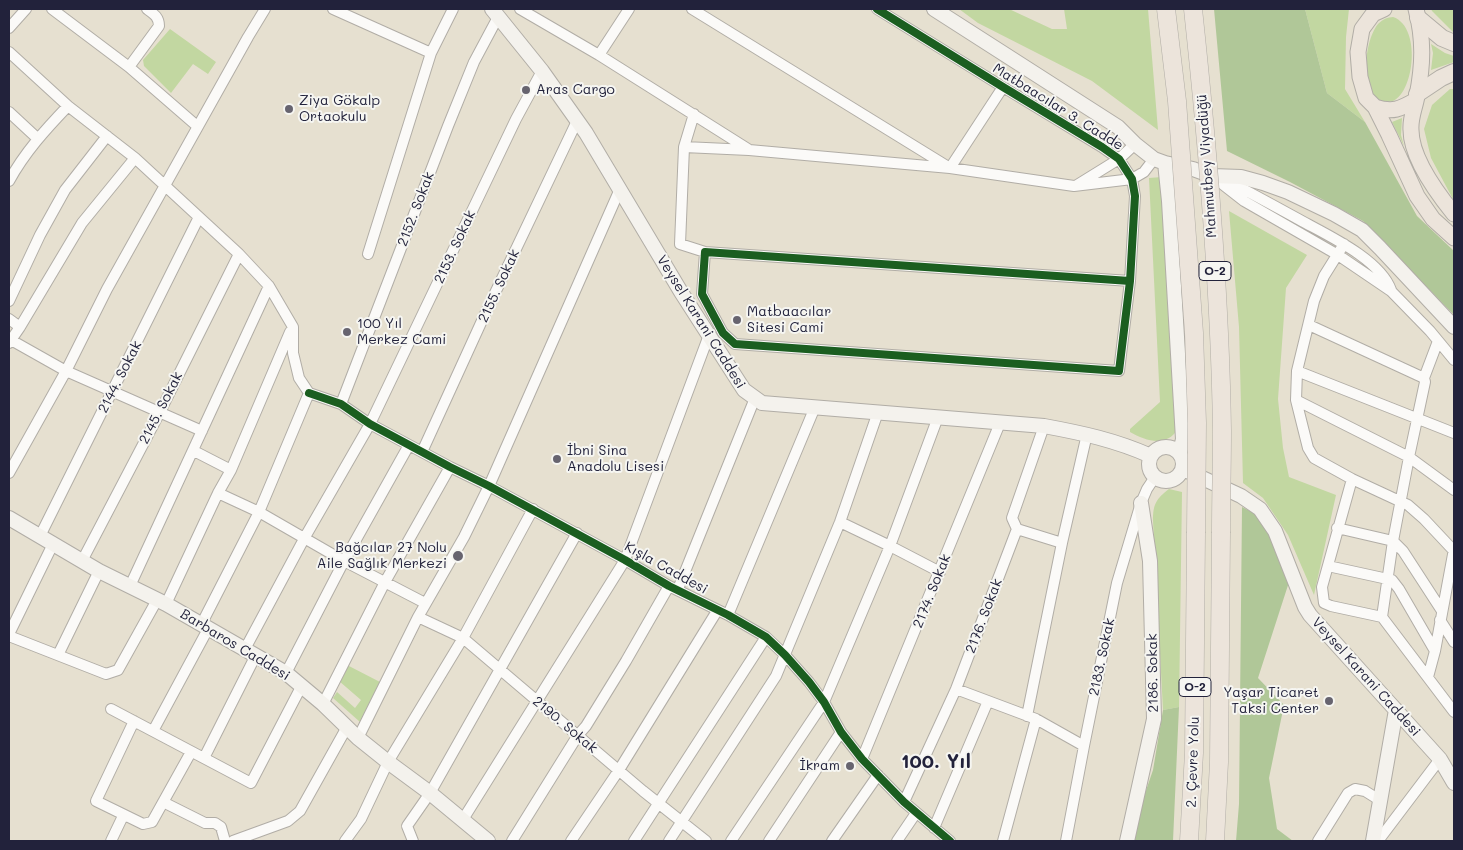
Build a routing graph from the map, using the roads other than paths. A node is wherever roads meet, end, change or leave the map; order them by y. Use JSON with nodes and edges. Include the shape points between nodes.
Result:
{"nodes":[{"id":1,"x":26,"y":9,"type":"edge"},
{"id":2,"x":52,"y":9,"type":"edge"},
{"id":3,"x":147,"y":9,"type":"edge"},
{"id":4,"x":265,"y":9,"type":"edge"},
{"id":5,"x":333,"y":9,"type":"edge"},
{"id":6,"x":453,"y":9,"type":"edge"},
{"id":7,"x":520,"y":9,"type":"edge"},
{"id":8,"x":629,"y":9,"type":"edge"},
{"id":9,"x":692,"y":9,"type":"edge"},
{"id":10,"x":877,"y":9,"type":"edge"},
{"id":11,"x":934,"y":9,"type":"edge"},
{"id":12,"x":1193,"y":9,"type":"edge"},
{"id":13,"x":1365,"y":9,"type":"edge"},
{"id":14,"x":1384,"y":9,"type":"edge"},
{"id":15,"x":1166,"y":10,"type":"edge"},
{"id":16,"x":495,"y":13,"type":"edge"},
{"id":17,"x":1413,"y":13,"type":"edge"},
{"id":18,"x":9,"y":28,"type":"edge"},
{"id":19,"x":1362,"y":29,"type":"junction"},
{"id":20,"x":1454,"y":43,"type":"edge"},
{"id":21,"x":9,"y":52,"type":"edge"},
{"id":22,"x":431,"y":53,"type":"junction"},
{"id":23,"x":599,"y":55,"type":"junction"},
{"id":24,"x":129,"y":67,"type":"junction"},
{"id":25,"x":542,"y":71,"type":"junction"},
{"id":26,"x":1454,"y":72,"type":"edge"},
{"id":27,"x":1003,"y":87,"type":"junction"},
{"id":28,"x":1417,"y":97,"type":"junction"},
{"id":29,"x":68,"y":106,"type":"junction"},
{"id":30,"x":1374,"y":108,"type":"junction"},
{"id":31,"x":9,"y":112,"type":"edge"},
{"id":32,"x":694,"y":114,"type":"junction"},
{"id":33,"x":577,"y":120,"type":"junction"},
{"id":34,"x":198,"y":126,"type":"junction"},
{"id":35,"x":107,"y":136,"type":"junction"},
{"id":36,"x":37,"y":138,"type":"junction"},
{"id":37,"x":1135,"y":144,"type":"junction"},
{"id":38,"x":684,"y":147,"type":"junction"},
{"id":39,"x":748,"y":150,"type":"junction"},
{"id":40,"x":135,"y":158,"type":"junction"},
{"id":41,"x":1119,"y":159,"type":"junction"},
{"id":42,"x":1159,"y":161,"type":"junction"},
{"id":43,"x":950,"y":168,"type":"junction"},
{"id":44,"x":1212,"y":177,"type":"junction"},
{"id":45,"x":1132,"y":179,"type":"junction"},
{"id":46,"x":9,"y":181,"type":"edge"},
{"id":47,"x":165,"y":186,"type":"junction"},
{"id":48,"x":1074,"y":186,"type":"junction"},
{"id":49,"x":620,"y":190,"type":"junction"},
{"id":50,"x":1454,"y":214,"type":"edge"},
{"id":51,"x":199,"y":217,"type":"junction"},
{"id":52,"x":1454,"y":238,"type":"edge"},
{"id":53,"x":1344,"y":244,"type":"junction"},
{"id":54,"x":705,"y":252,"type":"junction"},
{"id":55,"x":239,"y":254,"type":"junction"},
{"id":56,"x":368,"y":254,"type":"dead end"},
{"id":57,"x":1338,"y":255,"type":"junction"},
{"id":58,"x":1130,"y":281,"type":"junction"},
{"id":59,"x":269,"y":286,"type":"junction"},
{"id":60,"x":1391,"y":290,"type":"junction"},
{"id":61,"x":9,"y":301,"type":"edge"},
{"id":62,"x":9,"y":319,"type":"edge"},
{"id":63,"x":1309,"y":325,"type":"junction"},
{"id":64,"x":20,"y":327,"type":"junction"},
{"id":65,"x":292,"y":327,"type":"junction"},
{"id":66,"x":1454,"y":327,"type":"edge"},
{"id":67,"x":708,"y":335,"type":"junction"},
{"id":68,"x":1438,"y":341,"type":"junction"},
{"id":69,"x":10,"y":342,"type":"edge"},
{"id":70,"x":1454,"y":360,"type":"edge"},
{"id":71,"x":66,"y":371,"type":"junction"},
{"id":72,"x":1297,"y":372,"type":"junction"},
{"id":73,"x":1424,"y":378,"type":"junction"},
{"id":74,"x":113,"y":392,"type":"junction"},
{"id":75,"x":309,"y":393,"type":"junction"},
{"id":76,"x":755,"y":398,"type":"junction"},
{"id":77,"x":1296,"y":400,"type":"junction"},
{"id":78,"x":341,"y":404,"type":"junction"},
{"id":79,"x":815,"y":407,"type":"junction"},
{"id":80,"x":160,"y":412,"type":"junction"},
{"id":81,"x":878,"y":412,"type":"junction"},
{"id":82,"x":938,"y":417,"type":"junction"},
{"id":83,"x":1418,"y":418,"type":"junction"},
{"id":84,"x":1000,"y":423,"type":"junction"},
{"id":85,"x":370,"y":424,"type":"junction"},
{"id":86,"x":1044,"y":426,"type":"junction"},
{"id":87,"x":202,"y":431,"type":"junction"},
{"id":88,"x":1454,"y":433,"type":"edge"},
{"id":89,"x":1088,"y":434,"type":"junction"},
{"id":90,"x":408,"y":444,"type":"junction"},
{"id":91,"x":194,"y":451,"type":"junction"},
{"id":92,"x":422,"y":452,"type":"junction"},
{"id":93,"x":1180,"y":453,"type":"junction"},
{"id":94,"x":1151,"y":456,"type":"junction"},
{"id":95,"x":1409,"y":457,"type":"junction"},
{"id":96,"x":450,"y":467,"type":"junction"},
{"id":97,"x":1183,"y":469,"type":"junction"},
{"id":98,"x":231,"y":470,"type":"junction"},
{"id":99,"x":9,"y":474,"type":"edge"},
{"id":100,"x":1155,"y":477,"type":"junction"},
{"id":101,"x":1352,"y":479,"type":"junction"},
{"id":102,"x":489,"y":486,"type":"junction"},
{"id":103,"x":1454,"y":490,"type":"edge"},
{"id":104,"x":218,"y":493,"type":"junction"},
{"id":105,"x":1401,"y":502,"type":"junction"},
{"id":106,"x":1141,"y":503,"type":"junction"},
{"id":107,"x":532,"y":509,"type":"junction"},
{"id":108,"x":259,"y":512,"type":"junction"},
{"id":109,"x":9,"y":518,"type":"edge"},
{"id":110,"x":840,"y":522,"type":"junction"},
{"id":111,"x":1017,"y":528,"type":"junction"},
{"id":112,"x":1337,"y":528,"type":"junction"},
{"id":113,"x":577,"y":533,"type":"junction"},
{"id":114,"x":1196,"y":533,"type":"joint"},
{"id":115,"x":1221,"y":533,"type":"joint"},
{"id":116,"x":40,"y":536,"type":"junction"},
{"id":117,"x":305,"y":537,"type":"junction"},
{"id":118,"x":1393,"y":541,"type":"junction"},
{"id":119,"x":1062,"y":543,"type":"junction"},
{"id":120,"x":52,"y":544,"type":"junction"},
{"id":121,"x":890,"y":546,"type":"junction"},
{"id":122,"x":1454,"y":550,"type":"edge"},
{"id":123,"x":625,"y":560,"type":"junction"},
{"id":124,"x":344,"y":561,"type":"junction"},
{"id":125,"x":82,"y":562,"type":"junction"},
{"id":126,"x":1328,"y":566,"type":"junction"},
{"id":127,"x":1453,"y":566,"type":"edge"},
{"id":128,"x":99,"y":571,"type":"junction"},
{"id":129,"x":940,"y":572,"type":"junction"},
{"id":130,"x":1388,"y":578,"type":"junction"},
{"id":131,"x":385,"y":582,"type":"junction"},
{"id":132,"x":130,"y":586,"type":"junction"},
{"id":133,"x":674,"y":588,"type":"junction"},
{"id":134,"x":161,"y":602,"type":"junction"},
{"id":135,"x":425,"y":604,"type":"junction"},
{"id":136,"x":717,"y":611,"type":"junction"},
{"id":137,"x":728,"y":616,"type":"junction"},
{"id":138,"x":1441,"y":616,"type":"junction"},
{"id":139,"x":418,"y":617,"type":"junction"},
{"id":140,"x":1382,"y":618,"type":"junction"},
{"id":141,"x":205,"y":627,"type":"junction"},
{"id":142,"x":9,"y":635,"type":"edge"},
{"id":143,"x":766,"y":637,"type":"junction"},
{"id":144,"x":462,"y":638,"type":"junction"},
{"id":145,"x":1454,"y":642,"type":"edge"},
{"id":146,"x":1434,"y":651,"type":"junction"},
{"id":147,"x":250,"y":652,"type":"junction"},
{"id":148,"x":58,"y":655,"type":"junction"},
{"id":149,"x":785,"y":655,"type":"junction"},
{"id":150,"x":499,"y":668,"type":"junction"},
{"id":151,"x":286,"y":673,"type":"junction"},
{"id":152,"x":1428,"y":677,"type":"junction"},
{"id":153,"x":301,"y":687,"type":"junction"},
{"id":154,"x":956,"y":689,"type":"junction"},
{"id":155,"x":537,"y":702,"type":"junction"},
{"id":156,"x":824,"y":702,"type":"junction"},
{"id":157,"x":988,"y":702,"type":"junction"},
{"id":158,"x":323,"y":704,"type":"junction"},
{"id":159,"x":111,"y":709,"type":"dead end"},
{"id":160,"x":1396,"y":710,"type":"junction"},
{"id":161,"x":1454,"y":712,"type":"edge"},
{"id":162,"x":1031,"y":718,"type":"junction"},
{"id":163,"x":134,"y":721,"type":"junction"},
{"id":164,"x":347,"y":727,"type":"junction"},
{"id":165,"x":153,"y":731,"type":"junction"},
{"id":166,"x":841,"y":732,"type":"junction"},
{"id":167,"x":578,"y":735,"type":"junction"},
{"id":168,"x":358,"y":738,"type":"junction"},
{"id":169,"x":1084,"y":746,"type":"junction"},
{"id":170,"x":191,"y":752,"type":"junction"},
{"id":171,"x":204,"y":758,"type":"junction"},
{"id":172,"x":862,"y":759,"type":"junction"},
{"id":173,"x":1440,"y":759,"type":"junction"},
{"id":174,"x":388,"y":762,"type":"junction"},
{"id":175,"x":619,"y":770,"type":"junction"},
{"id":176,"x":878,"y":775,"type":"junction"},
{"id":177,"x":1454,"y":783,"type":"edge"},
{"id":178,"x":430,"y":793,"type":"junction"},
{"id":179,"x":1381,"y":801,"type":"junction"},
{"id":180,"x":164,"y":802,"type":"junction"},
{"id":181,"x":904,"y":802,"type":"junction"},
{"id":182,"x":659,"y":804,"type":"junction"},
{"id":183,"x":916,"y":813,"type":"junction"},
{"id":184,"x":123,"y":816,"type":"junction"},
{"id":185,"x":462,"y":821,"type":"junction"},
{"id":186,"x":682,"y":822,"type":"junction"},
{"id":187,"x":934,"y":828,"type":"junction"},
{"id":188,"x":111,"y":841,"type":"edge"},
{"id":189,"x":225,"y":841,"type":"edge"},
{"id":190,"x":233,"y":841,"type":"edge"},
{"id":191,"x":345,"y":841,"type":"edge"},
{"id":192,"x":414,"y":841,"type":"edge"},
{"id":193,"x":488,"y":841,"type":"edge"},
{"id":194,"x":512,"y":841,"type":"edge"},
{"id":195,"x":571,"y":841,"type":"edge"},
{"id":196,"x":634,"y":841,"type":"edge"},
{"id":197,"x":669,"y":841,"type":"edge"},
{"id":198,"x":706,"y":841,"type":"edge"},
{"id":199,"x":731,"y":841,"type":"edge"},
{"id":200,"x":769,"y":841,"type":"edge"},
{"id":201,"x":832,"y":841,"type":"edge"},
{"id":202,"x":897,"y":841,"type":"edge"},
{"id":203,"x":950,"y":841,"type":"edge"},
{"id":204,"x":1003,"y":841,"type":"edge"},
{"id":205,"x":1066,"y":841,"type":"edge"},
{"id":206,"x":1127,"y":841,"type":"edge"},
{"id":207,"x":1189,"y":841,"type":"edge"},
{"id":208,"x":1215,"y":841,"type":"edge"},
{"id":209,"x":1318,"y":841,"type":"edge"},
{"id":210,"x":1373,"y":841,"type":"edge"},
{"id":211,"x":1378,"y":841,"type":"edge"}],
"edges":[{"from":1,"to":18,"type":"street"},
{"from":2,"to":24,"type":"street"},
{"from":3,"to":24,"type":"street","via":[[159,20],[159,26]]},
{"from":4,"to":34,"type":"street"},
{"from":5,"to":22,"type":"street"},
{"from":6,"to":22,"type":"street"},
{"from":7,"to":23,"type":"street"},
{"from":8,"to":23,"type":"street"},
{"from":9,"to":43,"type":"street"},
{"from":10,"to":27,"type":"street","name":"Matbaacılar 3. Cadde"},
{"from":11,"to":37,"type":"main road","via":[[1118,127]]},
{"from":12,"to":115,"type":"highway","name":"Mahmutbey Viyadüğü","number":"O-2","bridge":true,"via":[[1217,305],[1222,430]]},
{"from":13,"to":19,"type":"main road"},
{"from":14,"to":19,"type":"main road","via":[[1373,14]]},
{"from":15,"to":114,"type":"highway","name":"Mahmutbey Viyadüğü","number":"O-2","bridge":true,"via":[[1177,101],[1193,324],[1197,423]]},
{"from":16,"to":25,"type":"main road","name":"Veysel Karani Caddesi"},
{"from":16,"to":78,"type":"street","name":"2152. Sokak"},
{"from":17,"to":20,"type":"highway","via":[[1442,38]]},
{"from":17,"to":28,"type":"main road","via":[[1421,34],[1423,57]]},
{"from":19,"to":30,"type":"main road","via":[[1358,52],[1360,78],[1366,98]]},
{"from":21,"to":29,"type":"street"},
{"from":22,"to":56,"type":"street"},
{"from":23,"to":32,"type":"street"},
{"from":24,"to":34,"type":"street"},
{"from":25,"to":33,"type":"main road","name":"Veysel Karani Caddesi"},
{"from":25,"to":85,"type":"street","name":"2153. Sokak","via":[[511,128]]},
{"from":26,"to":28,"type":"highway"},
{"from":27,"to":41,"type":"street","name":"Matbaacılar 3. Cadde"},
{"from":27,"to":43,"type":"street"},
{"from":28,"to":30,"type":"main road","via":[[1394,110]]},
{"from":28,"to":50,"type":"main road","via":[[1411,130],[1414,148],[1440,197]]},
{"from":29,"to":35,"type":"street"},
{"from":29,"to":36,"type":"street"},
{"from":30,"to":52,"type":"main road","via":[[1417,196],[1433,219]]},
{"from":31,"to":36,"type":"street"},
{"from":32,"to":38,"type":"street"},
{"from":32,"to":39,"type":"street"},
{"from":33,"to":49,"type":"main road","name":"Veysel Karani Caddesi"},
{"from":33,"to":92,"type":"street","name":"2155. Sokak"},
{"from":34,"to":47,"type":"street"},
{"from":35,"to":40,"type":"street"},
{"from":35,"to":61,"type":"street","via":[[65,190]]},
{"from":36,"to":46,"type":"street"},
{"from":37,"to":41,"type":"street"},
{"from":37,"to":42,"type":"main road"},
{"from":38,"to":39,"type":"street"},
{"from":38,"to":54,"type":"street","via":[[680,244]]},
{"from":39,"to":43,"type":"street"},
{"from":40,"to":47,"type":"street"},
{"from":40,"to":64,"type":"street","via":[[82,223]]},
{"from":41,"to":45,"type":"street","name":"Matbaacılar 3. Cadde"},
{"from":41,"to":48,"type":"street"},
{"from":42,"to":44,"type":"main road"},
{"from":42,"to":45,"type":"street"},
{"from":42,"to":93,"type":"main road","via":[[1169,201],[1183,439]]},
{"from":43,"to":48,"type":"street"},
{"from":44,"to":53,"type":"street","via":[[1239,187]]},
{"from":44,"to":57,"type":"street","via":[[1244,201]]},
{"from":44,"to":66,"type":"main road","via":[[1240,177],[1263,183],[1288,192],[1362,230]]},
{"from":45,"to":48,"type":"street"},
{"from":45,"to":58,"type":"street","name":"Matbaacılar 3. Cadde","via":[[1135,196]]},
{"from":47,"to":51,"type":"street"},
{"from":47,"to":71,"type":"street","via":[[107,289]]},
{"from":49,"to":67,"type":"main road","name":"Veysel Karani Caddesi"},
{"from":49,"to":102,"type":"street"},
{"from":51,"to":55,"type":"street"},
{"from":51,"to":74,"type":"street","name":"2144. Sokak"},
{"from":53,"to":57,"type":"street"},
{"from":53,"to":60,"type":"street","via":[[1369,262]]},
{"from":54,"to":58,"type":"street"},
{"from":54,"to":58,"type":"street","name":"Matbaacılar 3. Cadde","via":[[702,294],[723,333],[735,344],[1119,372]]},
{"from":55,"to":59,"type":"street"},
{"from":55,"to":80,"type":"street","name":"2145. Sokak"},
{"from":57,"to":60,"type":"street"},
{"from":57,"to":63,"type":"street","via":[[1324,276]]},
{"from":59,"to":65,"type":"street"},
{"from":59,"to":87,"type":"street"},
{"from":60,"to":68,"type":"street"},
{"from":62,"to":64,"type":"street"},
{"from":63,"to":72,"type":"street"},
{"from":63,"to":73,"type":"street"},
{"from":64,"to":69,"type":"street"},
{"from":65,"to":75,"type":"street","via":[[292,353],[299,378]]},
{"from":65,"to":98,"type":"street"},
{"from":67,"to":76,"type":"main road","name":"Veysel Karani Caddesi","via":[[744,390]]},
{"from":67,"to":123,"type":"street"},
{"from":68,"to":70,"type":"street"},
{"from":68,"to":73,"type":"street"},
{"from":69,"to":71,"type":"street"},
{"from":71,"to":74,"type":"street"},
{"from":71,"to":99,"type":"street"},
{"from":72,"to":77,"type":"street"},
{"from":72,"to":83,"type":"street"},
{"from":73,"to":83,"type":"street"},
{"from":74,"to":80,"type":"street"},
{"from":74,"to":116,"type":"street","name":"2144. Sokak"},
{"from":75,"to":78,"type":"street","name":"Kışla Caddesi"},
{"from":75,"to":108,"type":"street"},
{"from":76,"to":79,"type":"main road","name":"Veysel Karani Caddesi","via":[[762,402]]},
{"from":76,"to":133,"type":"street"},
{"from":77,"to":95,"type":"street"},
{"from":77,"to":101,"type":"street","via":[[1308,448],[1314,458]]},
{"from":78,"to":85,"type":"street","name":"Kışla Caddesi"},
{"from":79,"to":81,"type":"main road","name":"Veysel Karani Caddesi"},
{"from":79,"to":137,"type":"street"},
{"from":80,"to":87,"type":"street"},
{"from":80,"to":125,"type":"street","name":"2145. Sokak"},
{"from":81,"to":82,"type":"main road","name":"Veysel Karani Caddesi"},
{"from":81,"to":110,"type":"street"},
{"from":82,"to":84,"type":"main road","name":"Veysel Karani Caddesi"},
{"from":82,"to":121,"type":"street"},
{"from":83,"to":88,"type":"street"},
{"from":83,"to":95,"type":"street"},
{"from":84,"to":86,"type":"main road","name":"Veysel Karani Caddesi"},
{"from":84,"to":129,"type":"street","name":"2174. Sokak"},
{"from":85,"to":90,"type":"street","name":"Kışla Caddesi"},
{"from":85,"to":117,"type":"street","name":"2153. Sokak"},
{"from":86,"to":89,"type":"main road","name":"Veysel Karani Caddesi"},
{"from":86,"to":111,"type":"street","name":"2176. Sokak","via":[[1012,518]]},
{"from":87,"to":91,"type":"street"},
{"from":89,"to":94,"type":"main road","name":"Veysel Karani Caddesi"},
{"from":89,"to":119,"type":"street"},
{"from":90,"to":92,"type":"street","name":"Kışla Caddesi"},
{"from":90,"to":124,"type":"street"},
{"from":91,"to":98,"type":"street"},
{"from":91,"to":132,"type":"street"},
{"from":92,"to":96,"type":"street","name":"Kışla Caddesi"},
{"from":93,"to":94,"type":"main road","via":[[1165,447]]},
{"from":93,"to":97,"type":"main road"},
{"from":94,"to":100,"type":"main road","via":[[1149,467]]},
{"from":95,"to":103,"type":"street"},
{"from":95,"to":105,"type":"street"},
{"from":96,"to":102,"type":"street","name":"Kışla Caddesi"},
{"from":96,"to":131,"type":"street"},
{"from":97,"to":100,"type":"main road","via":[[1172,481]]},
{"from":97,"to":160,"type":"main road","name":"Veysel Karani Caddesi","via":[[1241,496],[1260,509],[1275,531],[1305,607],[1315,622]]},
{"from":98,"to":104,"type":"street"},
{"from":100,"to":106,"type":"street","name":"2183. Sokak"},
{"from":101,"to":105,"type":"street"},
{"from":101,"to":112,"type":"street"},
{"from":102,"to":107,"type":"street","name":"Kışla Caddesi"},
{"from":102,"to":135,"type":"street"},
{"from":104,"to":108,"type":"street"},
{"from":104,"to":134,"type":"street"},
{"from":105,"to":118,"type":"street"},
{"from":105,"to":122,"type":"street"},
{"from":106,"to":169,"type":"street","name":"2183. Sokak","via":[[1117,583]]},
{"from":106,"to":206,"type":"main road","name":"2186. Sokak","via":[[1150,561],[1154,719]]},
{"from":107,"to":113,"type":"street","name":"Kışla Caddesi"},
{"from":107,"to":144,"type":"street"},
{"from":108,"to":117,"type":"street"},
{"from":108,"to":141,"type":"street"},
{"from":109,"to":116,"type":"main road","name":"Barbaros Caddesi"},
{"from":110,"to":121,"type":"street"},
{"from":110,"to":149,"type":"street"},
{"from":111,"to":119,"type":"street"},
{"from":111,"to":154,"type":"street","name":"2176. Sokak"},
{"from":112,"to":118,"type":"street"},
{"from":112,"to":126,"type":"street"},
{"from":113,"to":123,"type":"street","name":"Kışla Caddesi"},
{"from":113,"to":150,"type":"street"},
{"from":114,"to":207,"type":"highway","name":"2. Çevre Yolu","number":"O-2","via":[[1194,753]]},
{"from":115,"to":208,"type":"highway","name":"2. Çevre Yolu","number":"O-2"},
{"from":116,"to":120,"type":"main road","name":"Barbaros Caddesi"},
{"from":117,"to":124,"type":"street"},
{"from":117,"to":147,"type":"street","name":"2153. Sokak"},
{"from":118,"to":130,"type":"street"},
{"from":118,"to":138,"type":"street","via":[[1403,551]]},
{"from":119,"to":162,"type":"street"},
{"from":120,"to":125,"type":"main road","name":"Barbaros Caddesi"},
{"from":120,"to":142,"type":"street"},
{"from":121,"to":129,"type":"street"},
{"from":121,"to":156,"type":"street"},
{"from":122,"to":127,"type":"street"},
{"from":123,"to":133,"type":"street","name":"Kışla Caddesi"},
{"from":123,"to":155,"type":"street"},
{"from":124,"to":131,"type":"street"},
{"from":124,"to":151,"type":"street"},
{"from":125,"to":128,"type":"main road","name":"Barbaros Caddesi"},
{"from":126,"to":130,"type":"street"},
{"from":126,"to":140,"type":"street","via":[[1322,587],[1324,603]]},
{"from":127,"to":138,"type":"street"},
{"from":128,"to":132,"type":"main road","name":"Barbaros Caddesi"},
{"from":128,"to":148,"type":"street"},
{"from":129,"to":172,"type":"street","name":"2174. Sokak"},
{"from":130,"to":140,"type":"street"},
{"from":130,"to":146,"type":"street","via":[[1399,589]]},
{"from":131,"to":135,"type":"street"},
{"from":131,"to":158,"type":"street"},
{"from":132,"to":134,"type":"main road","name":"Barbaros Caddesi"},
{"from":133,"to":136,"type":"street","name":"Kışla Caddesi"},
{"from":133,"to":167,"type":"street"},
{"from":134,"to":141,"type":"main road","name":"Barbaros Caddesi"},
{"from":134,"to":148,"type":"street","via":[[118,670],[106,674]]},
{"from":135,"to":139,"type":"street"},
{"from":136,"to":137,"type":"street","name":"Kışla Caddesi"},
{"from":136,"to":175,"type":"street"},
{"from":137,"to":143,"type":"street","name":"Kışla Caddesi"},
{"from":138,"to":145,"type":"street"},
{"from":138,"to":146,"type":"street"},
{"from":139,"to":144,"type":"street","name":"2190. Sokak"},
{"from":139,"to":168,"type":"street"},
{"from":140,"to":152,"type":"street"},
{"from":141,"to":147,"type":"main road","name":"Barbaros Caddesi"},
{"from":141,"to":165,"type":"street"},
{"from":142,"to":148,"type":"street"},
{"from":143,"to":149,"type":"street","name":"Kışla Caddesi"},
{"from":143,"to":182,"type":"street"},
{"from":144,"to":150,"type":"street","name":"2190. Sokak"},
{"from":144,"to":174,"type":"street"},
{"from":146,"to":152,"type":"street"},
{"from":147,"to":151,"type":"main road","name":"Barbaros Caddesi"},
{"from":147,"to":171,"type":"street","name":"2153. Sokak"},
{"from":149,"to":156,"type":"street","name":"Kışla Caddesi"},
{"from":149,"to":186,"type":"street","via":[[776,676]]},
{"from":150,"to":155,"type":"street","name":"2190. Sokak"},
{"from":150,"to":178,"type":"street"},
{"from":151,"to":153,"type":"main road","name":"Barbaros Caddesi"},
{"from":152,"to":161,"type":"street"},
{"from":153,"to":158,"type":"main road","name":"Barbaros Caddesi"},
{"from":153,"to":171,"type":"street","via":[[252,783]]},
{"from":154,"to":157,"type":"street"},
{"from":154,"to":181,"type":"street","name":"2176. Sokak"},
{"from":155,"to":167,"type":"street","name":"2190. Sokak"},
{"from":155,"to":185,"type":"street"},
{"from":156,"to":166,"type":"street","name":"Kışla Caddesi"},
{"from":156,"to":199,"type":"street"},
{"from":157,"to":162,"type":"street"},
{"from":157,"to":187,"type":"street"},
{"from":158,"to":164,"type":"main road","name":"Barbaros Caddesi"},
{"from":159,"to":163,"type":"street"},
{"from":160,"to":173,"type":"main road","name":"Veysel Karani Caddesi"},
{"from":160,"to":179,"type":"main road"},
{"from":162,"to":169,"type":"street"},
{"from":162,"to":204,"type":"street"},
{"from":163,"to":165,"type":"street"},
{"from":163,"to":184,"type":"street","via":[[96,801]]},
{"from":164,"to":168,"type":"main road","name":"Barbaros Caddesi"},
{"from":164,"to":190,"type":"street","via":[[300,811],[288,821]]},
{"from":165,"to":170,"type":"street"},
{"from":166,"to":172,"type":"street","name":"Kışla Caddesi"},
{"from":166,"to":200,"type":"street"},
{"from":167,"to":175,"type":"street","name":"2190. Sokak"},
{"from":167,"to":194,"type":"street"},
{"from":168,"to":174,"type":"main road","name":"Barbaros Caddesi"},
{"from":169,"to":205,"type":"street","name":"2183. Sokak"},
{"from":170,"to":171,"type":"street"},
{"from":170,"to":180,"type":"street"},
{"from":172,"to":176,"type":"street","name":"Kışla Caddesi"},
{"from":173,"to":177,"type":"main road","name":"Veysel Karani Caddesi"},
{"from":173,"to":211,"type":"street"},
{"from":174,"to":178,"type":"main road","name":"Barbaros Caddesi"},
{"from":174,"to":191,"type":"street","via":[[361,819]]},
{"from":175,"to":182,"type":"street","name":"2190. Sokak"},
{"from":175,"to":195,"type":"street"},
{"from":176,"to":181,"type":"street","name":"Kışla Caddesi"},
{"from":176,"to":201,"type":"street"},
{"from":178,"to":185,"type":"main road","name":"Barbaros Caddesi"},
{"from":178,"to":192,"type":"street","via":[[407,826]]},
{"from":179,"to":209,"type":"street","via":[[1365,791],[1356,789],[1348,793]]},
{"from":179,"to":210,"type":"main road"},
{"from":180,"to":184,"type":"street","via":[[152,822],[143,824]]},
{"from":180,"to":189,"type":"street","via":[[205,823],[215,823],[221,827]]},
{"from":181,"to":183,"type":"street","name":"Kışla Caddesi"},
{"from":182,"to":186,"type":"street","name":"2190. Sokak"},
{"from":182,"to":196,"type":"street"},
{"from":183,"to":187,"type":"street","name":"Kışla Caddesi"},
{"from":183,"to":202,"type":"street"},
{"from":184,"to":188,"type":"street"},
{"from":185,"to":193,"type":"main road","name":"Barbaros Caddesi"},
{"from":186,"to":197,"type":"street"},
{"from":186,"to":198,"type":"street","name":"2190. Sokak"},
{"from":187,"to":203,"type":"street","name":"Kışla Caddesi"}]}
